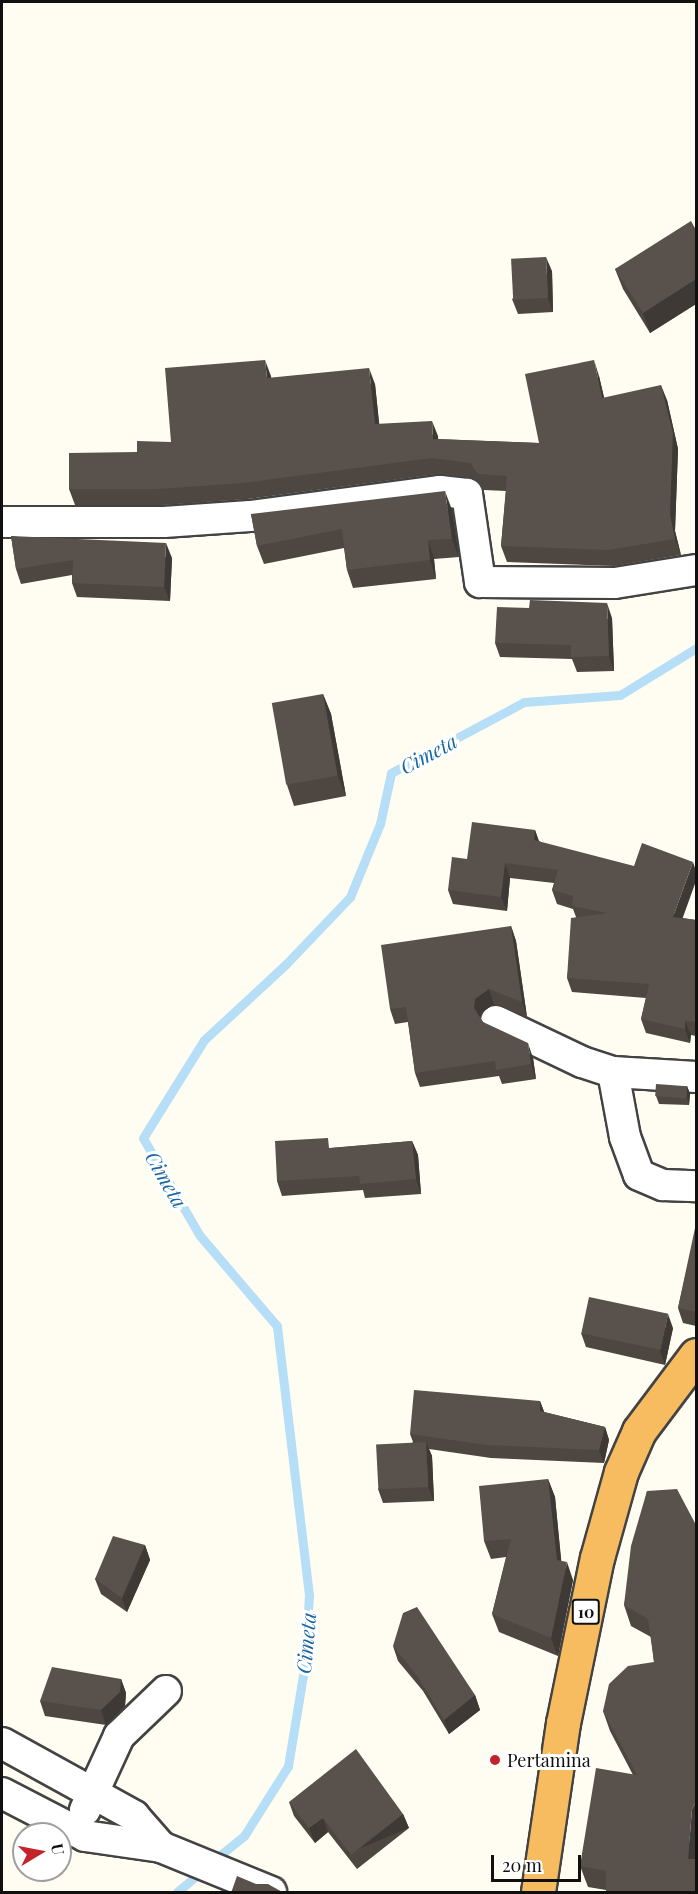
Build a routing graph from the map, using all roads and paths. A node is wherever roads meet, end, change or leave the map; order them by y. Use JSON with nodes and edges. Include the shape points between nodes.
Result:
{"nodes":[{"id":1,"x":2,"y":522,"type":"edge"},
{"id":2,"x":696,"y":570,"type":"edge"},
{"id":3,"x":496,"y":1021,"type":"dead end"},
{"id":4,"x":613,"y":1071,"type":"junction"},
{"id":5,"x":696,"y":1077,"type":"edge"},
{"id":6,"x":696,"y":1186,"type":"edge"},
{"id":7,"x":696,"y":1355,"type":"edge"},
{"id":8,"x":166,"y":1691,"type":"dead end"},
{"id":9,"x":2,"y":1743,"type":"edge"},
{"id":10,"x":93,"y":1791,"type":"junction"},
{"id":11,"x":2,"y":1793,"type":"edge"},
{"id":12,"x":76,"y":1831,"type":"junction"},
{"id":13,"x":161,"y":1846,"type":"junction"},
{"id":14,"x":271,"y":1893,"type":"edge"},
{"id":15,"x":538,"y":1893,"type":"edge"}],
"edges":[{"from":1,"to":2,"type":"street","via":[[218,518],[440,491],[468,494],[480,582],[615,583]]},
{"from":3,"to":4,"type":"street","via":[[582,1062]]},
{"from":4,"to":5,"type":"street"},
{"from":4,"to":6,"type":"street","via":[[625,1137],[639,1175],[663,1185]]},
{"from":7,"to":15,"type":"highway","number":"10","via":[[639,1431],[621,1472],[597,1558],[563,1723]]},
{"from":8,"to":10,"type":"street","via":[[119,1736]]},
{"from":9,"to":10,"type":"street"},
{"from":10,"to":12,"type":"street"},
{"from":10,"to":13,"type":"street","via":[[134,1816]]},
{"from":11,"to":12,"type":"street"},
{"from":12,"to":13,"type":"street","via":[[111,1842]]},
{"from":13,"to":14,"type":"street"}]}
